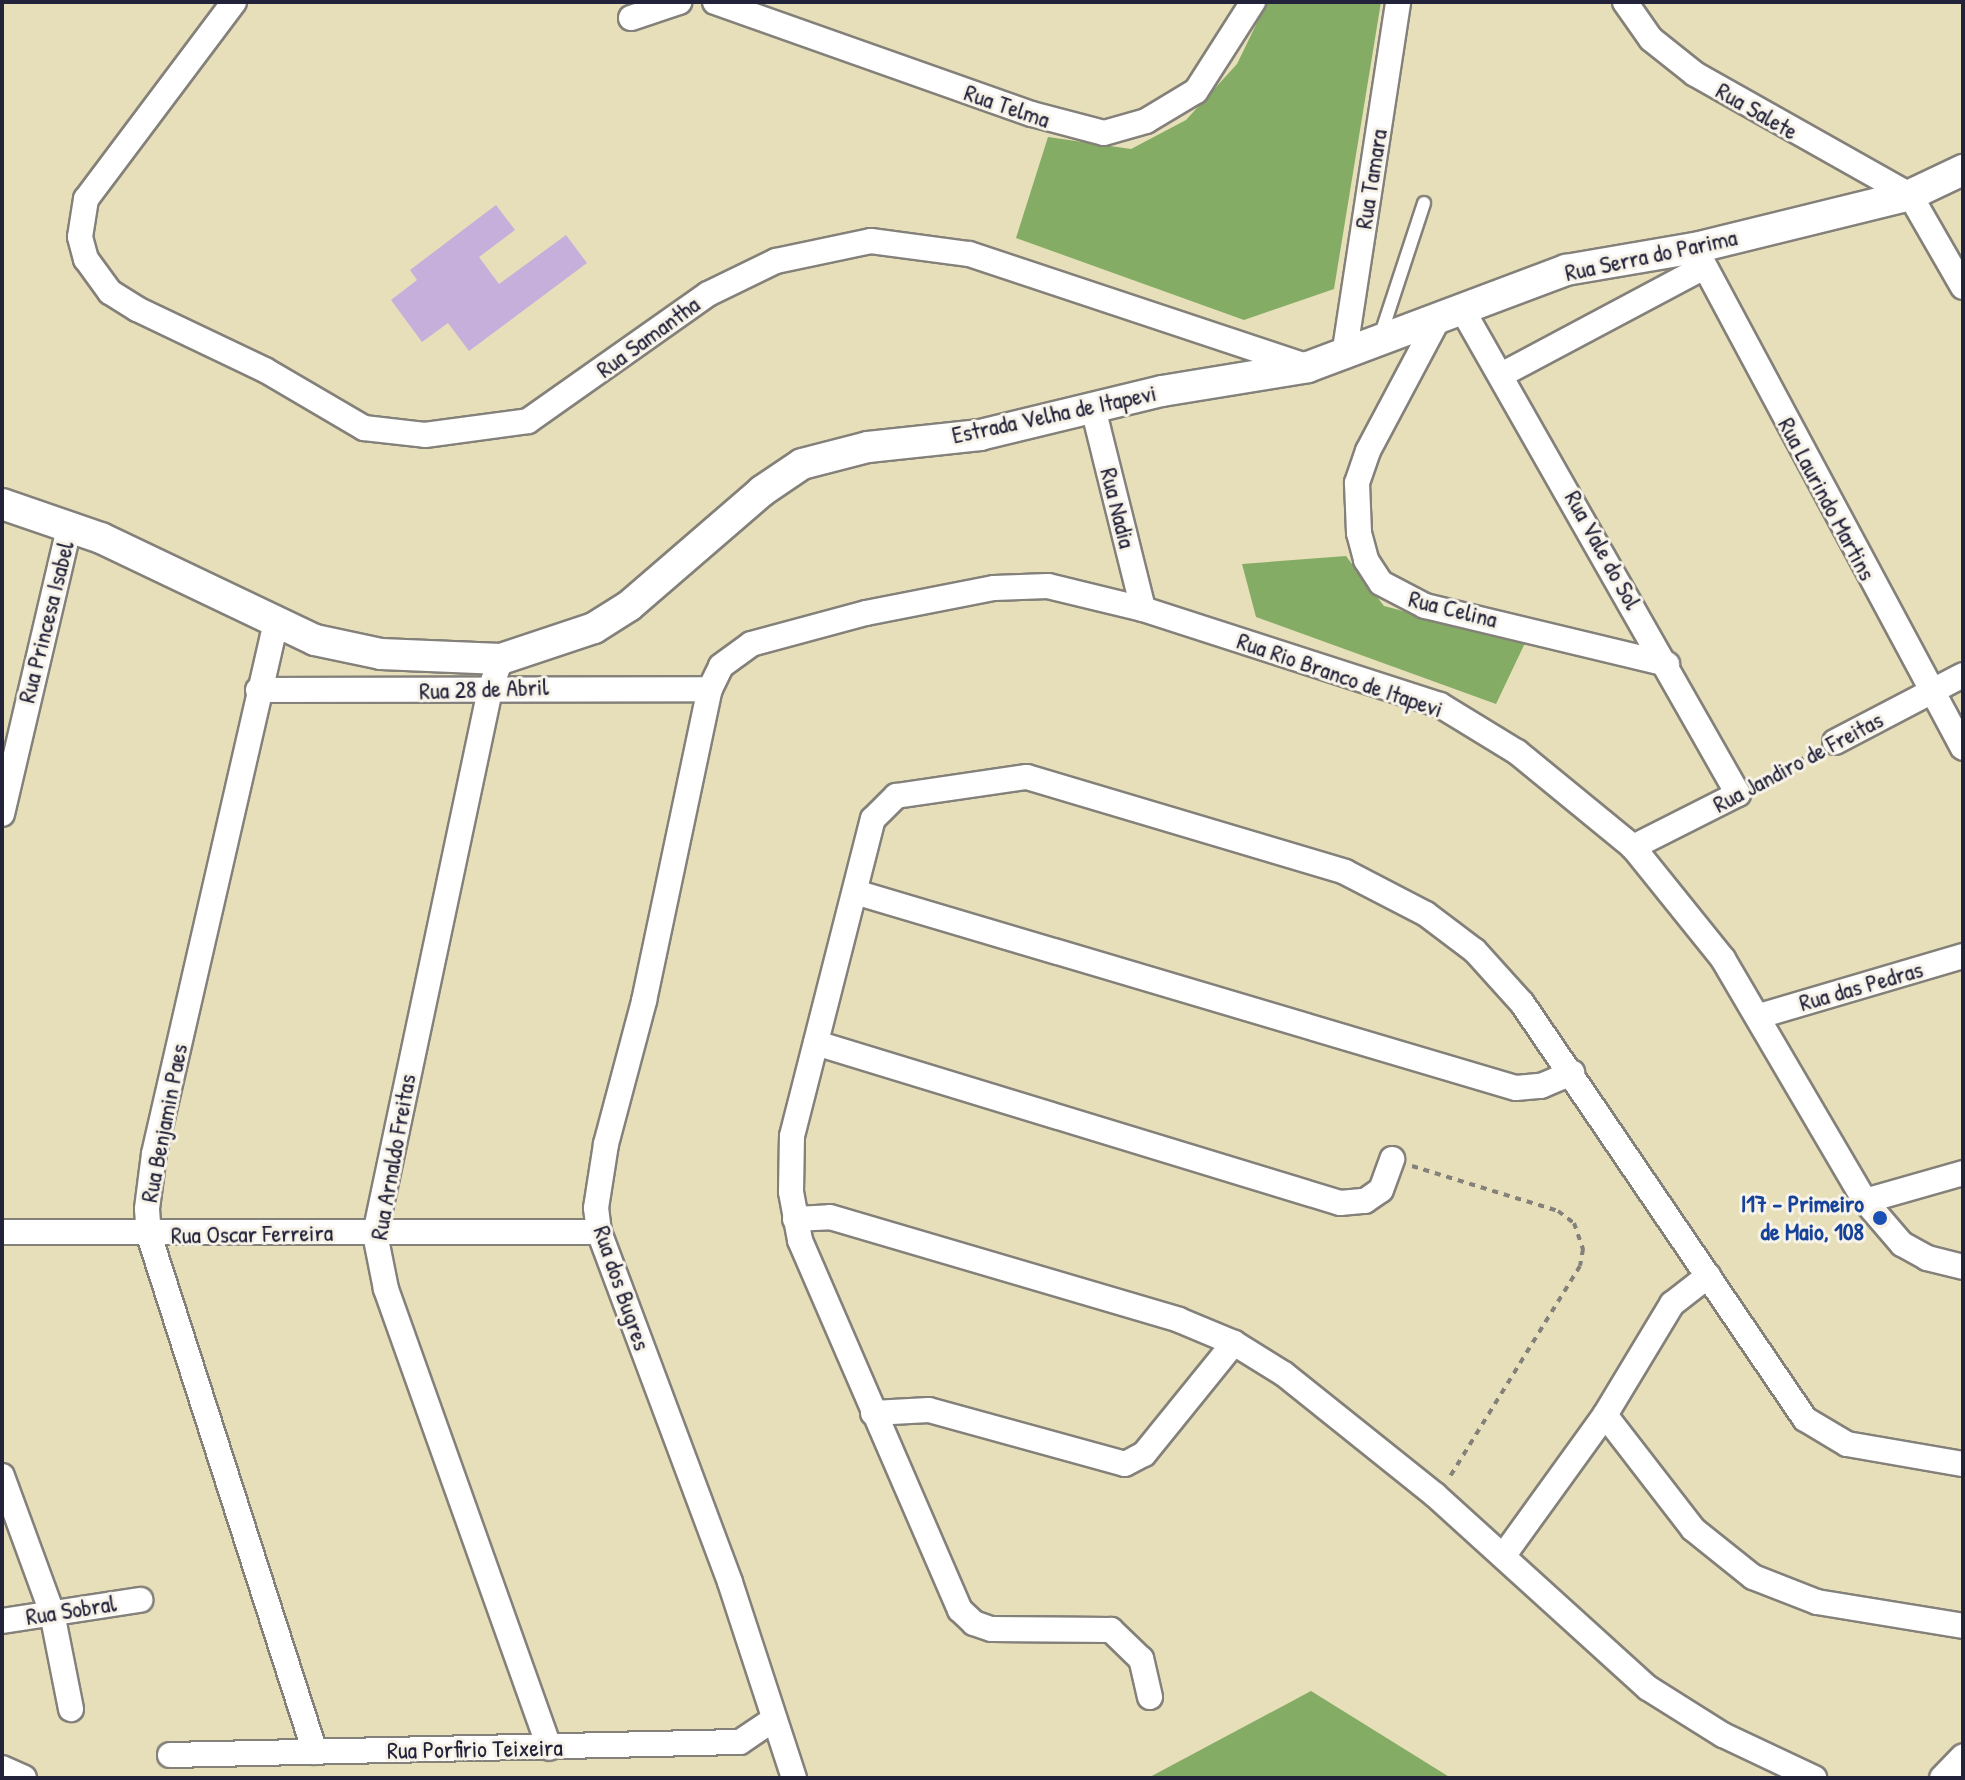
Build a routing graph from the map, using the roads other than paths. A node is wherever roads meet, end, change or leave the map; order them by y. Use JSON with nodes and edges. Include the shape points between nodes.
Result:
{"nodes":[{"id":1,"x":234,"y":2,"type":"edge"},
{"id":2,"x":679,"y":2,"type":"edge"},
{"id":3,"x":715,"y":2,"type":"edge"},
{"id":4,"x":1253,"y":2,"type":"edge"},
{"id":5,"x":1398,"y":2,"type":"edge"},
{"id":6,"x":1625,"y":2,"type":"edge"},
{"id":7,"x":631,"y":18,"type":"dead end"},
{"id":8,"x":1963,"y":170,"type":"edge"},
{"id":9,"x":1910,"y":195,"type":"junction"},
{"id":10,"x":1424,"y":203,"type":"dead end"},
{"id":11,"x":1699,"y":257,"type":"junction"},
{"id":12,"x":1963,"y":287,"type":"edge"},
{"id":13,"x":1450,"y":315,"type":"junction"},
{"id":14,"x":1378,"y":342,"type":"junction"},
{"id":15,"x":1344,"y":356,"type":"junction"},
{"id":16,"x":1308,"y":367,"type":"junction"},
{"id":17,"x":1503,"y":374,"type":"junction"},
{"id":18,"x":1093,"y":408,"type":"junction"},
{"id":19,"x":2,"y":504,"type":"edge"},
{"id":20,"x":70,"y":525,"type":"junction"},
{"id":21,"x":1143,"y":609,"type":"junction"},
{"id":22,"x":276,"y":622,"type":"junction"},
{"id":23,"x":501,"y":659,"type":"junction"},
{"id":24,"x":1667,"y":664,"type":"junction"},
{"id":25,"x":1963,"y":675,"type":"edge"},
{"id":26,"x":710,"y":689,"type":"junction"},
{"id":27,"x":258,"y":690,"type":"junction"},
{"id":28,"x":490,"y":690,"type":"junction"},
{"id":29,"x":1931,"y":692,"type":"junction"},
{"id":30,"x":13,"y":709,"type":"edge"},
{"id":31,"x":1835,"y":742,"type":"road end"},
{"id":32,"x":1963,"y":748,"type":"edge"},
{"id":33,"x":1738,"y":794,"type":"joint"},
{"id":34,"x":2,"y":814,"type":"edge"},
{"id":35,"x":1633,"y":847,"type":"junction"},
{"id":36,"x":855,"y":892,"type":"junction"},
{"id":37,"x":1963,"y":956,"type":"edge"},
{"id":38,"x":1759,"y":1016,"type":"junction"},
{"id":39,"x":816,"y":1043,"type":"junction"},
{"id":40,"x":1572,"y":1073,"type":"junction"},
{"id":41,"x":1392,"y":1159,"type":"road end"},
{"id":42,"x":1963,"y":1173,"type":"edge"},
{"id":43,"x":1865,"y":1201,"type":"junction"},
{"id":44,"x":795,"y":1219,"type":"junction"},
{"id":45,"x":2,"y":1232,"type":"edge"},
{"id":46,"x":599,"y":1232,"type":"junction"},
{"id":47,"x":375,"y":1234,"type":"junction"},
{"id":48,"x":149,"y":1235,"type":"junction"},
{"id":49,"x":1963,"y":1267,"type":"edge"},
{"id":50,"x":1708,"y":1276,"type":"junction"},
{"id":51,"x":1234,"y":1343,"type":"junction"},
{"id":52,"x":873,"y":1413,"type":"junction"},
{"id":53,"x":1605,"y":1415,"type":"junction"},
{"id":54,"x":1963,"y":1464,"type":"edge"},
{"id":55,"x":2,"y":1476,"type":"edge"},
{"id":56,"x":1504,"y":1555,"type":"junction"},
{"id":57,"x":140,"y":1600,"type":"dead end"},
{"id":58,"x":52,"y":1613,"type":"junction"},
{"id":59,"x":2,"y":1621,"type":"edge"},
{"id":60,"x":1963,"y":1626,"type":"edge"},
{"id":61,"x":1150,"y":1697,"type":"dead end"},
{"id":62,"x":71,"y":1709,"type":"dead end"},
{"id":63,"x":773,"y":1720,"type":"junction"},
{"id":64,"x":549,"y":1748,"type":"junction"},
{"id":65,"x":315,"y":1752,"type":"junction"},
{"id":66,"x":170,"y":1755,"type":"dead end"},
{"id":67,"x":1963,"y":1756,"type":"edge"},
{"id":68,"x":2,"y":1768,"type":"edge"},
{"id":69,"x":24,"y":1778,"type":"edge"},
{"id":70,"x":794,"y":1778,"type":"edge"},
{"id":71,"x":1814,"y":1778,"type":"edge"},
{"id":72,"x":1942,"y":1778,"type":"edge"}],
"edges":[{"from":1,"to":16,"type":"street","name":"Rua Samantha","via":[[86,199],[80,237],[86,259],[110,292],[265,370],[364,428],[392,434],[528,421],[708,294],[776,261],[871,241],[969,254]]},
{"from":2,"to":7,"type":"street"},
{"from":3,"to":4,"type":"street","name":"Rua Telma","via":[[1046,119],[1104,133],[1146,121],[1196,91]]},
{"from":5,"to":15,"type":"street","name":"Rua Tamara"},
{"from":6,"to":9,"type":"street","name":"Rua Salete","via":[[1651,39],[1695,74]]},
{"from":8,"to":9,"type":"street","name":"Rua Serra do Parima"},
{"from":9,"to":11,"type":"street","name":"Rua Serra do Parima"},
{"from":9,"to":12,"type":"street"},
{"from":10,"to":14,"type":"lane"},
{"from":11,"to":13,"type":"street","name":"Rua Serra do Parima","via":[[1566,270]]},
{"from":11,"to":17,"type":"street"},
{"from":11,"to":29,"type":"street","name":"Rua Laurindo Martins"},
{"from":13,"to":14,"type":"street","name":"Rua Serra do Parima"},
{"from":13,"to":17,"type":"street","name":"Rua Vale do Sol"},
{"from":13,"to":24,"type":"street","name":"Rua Celina","via":[[1368,451],[1357,483],[1366,560],[1381,583],[1425,606]]},
{"from":14,"to":15,"type":"street","name":"Rua Serra do Parima"},
{"from":15,"to":16,"type":"street","name":"Estrada Velha de Itapevi"},
{"from":16,"to":18,"type":"street","name":"Estrada Velha de Itapevi"},
{"from":17,"to":24,"type":"street","name":"Rua Vale do Sol"},
{"from":18,"to":21,"type":"street","name":"Rua Nadia"},
{"from":18,"to":23,"type":"street","name":"Estrada Velha de Itapevi","via":[[980,435],[868,447],[802,464],[629,606],[594,628]]},
{"from":19,"to":20,"type":"street"},
{"from":20,"to":22,"type":"street","via":[[222,592]]},
{"from":20,"to":30,"type":"street","name":"Rua Princesa Isabel"},
{"from":21,"to":26,"type":"street","name":"Rua Rio Branco de Itapevi","via":[[1048,586],[994,588],[866,613],[751,644],[721,666]]},
{"from":21,"to":35,"type":"street","name":"Rua Rio Branco de Itapevi","via":[[1440,705],[1517,752]]},
{"from":22,"to":23,"type":"street","via":[[348,649]]},
{"from":22,"to":27,"type":"street","name":"Rua Benjamin Paes"},
{"from":23,"to":28,"type":"street","name":"Rua Arnaldo Freitas"},
{"from":24,"to":33,"type":"street","name":"Rua Vale do Sol"},
{"from":25,"to":29,"type":"street","name":"Rua Jandiro de Freitas"},
{"from":26,"to":28,"type":"street","name":"Rua 28 de Abril"},
{"from":26,"to":46,"type":"street","name":"Rua dos Bugres","via":[[644,1001],[606,1144],[596,1208]]},
{"from":27,"to":28,"type":"street","name":"Rua 28 de Abril"},
{"from":27,"to":48,"type":"street","name":"Rua Benjamin Paes","via":[[154,1154]]},
{"from":28,"to":47,"type":"street","name":"Rua Arnaldo Freitas"},
{"from":29,"to":31,"type":"street","name":"Rua Jandiro de Freitas"},
{"from":29,"to":32,"type":"street","name":"Rua Laurindo Martins"},
{"from":30,"to":34,"type":"street","name":"Rua Princesa Isabel"},
{"from":33,"to":35,"type":"street","name":"Rua Jandiro de Freitas"},
{"from":35,"to":38,"type":"street","name":"Rua Rio Branco de Itapevi","via":[[1684,906]]},
{"from":36,"to":39,"type":"street"},
{"from":36,"to":40,"type":"street","via":[[1516,1088],[1541,1086]]},
{"from":36,"to":40,"type":"street","via":[[873,819],[889,799],[1027,777],[1345,872],[1400,898],[1483,959]]},
{"from":37,"to":38,"type":"street","name":"Rua das Pedras"},
{"from":38,"to":43,"type":"street","name":"Rua Rio Branco de Itapevi"},
{"from":39,"to":41,"type":"street","via":[[1340,1203],[1365,1201],[1381,1190]]},
{"from":39,"to":44,"type":"street","via":[[792,1136]]},
{"from":40,"to":50,"type":"street"},
{"from":42,"to":43,"type":"street"},
{"from":43,"to":49,"type":"street","name":"Rua Rio Branco de Itapevi","via":[[1902,1244],[1927,1258]]},
{"from":44,"to":51,"type":"street","via":[[830,1217],[1179,1320]]},
{"from":44,"to":52,"type":"street","via":[[807,1260]]},
{"from":45,"to":48,"type":"street","name":"Rua Oscar Ferreira"},
{"from":46,"to":47,"type":"street","name":"Rua Oscar Ferreira"},
{"from":46,"to":63,"type":"street","name":"Rua dos Bugres","via":[[730,1582]]},
{"from":47,"to":48,"type":"street","name":"Rua Oscar Ferreira","via":[[257,1230]]},
{"from":47,"to":64,"type":"street","name":"Rua Arnaldo Freitas","via":[[386,1289]]},
{"from":48,"to":65,"type":"street","name":"Rua Benjamin Paes"},
{"from":50,"to":53,"type":"street","via":[[1672,1304]]},
{"from":50,"to":54,"type":"street","via":[[1816,1429],[1847,1444]]},
{"from":51,"to":52,"type":"street","via":[[1144,1454],[1125,1464],[929,1410]]},
{"from":51,"to":56,"type":"street","via":[[1284,1374]]},
{"from":52,"to":61,"type":"street","via":[[966,1618],[991,1629],[1111,1630],[1141,1659]]},
{"from":53,"to":56,"type":"street"},
{"from":53,"to":60,"type":"street","via":[[1693,1529],[1753,1577],[1817,1602]]},
{"from":55,"to":58,"type":"street"},
{"from":56,"to":71,"type":"street","via":[[1648,1688],[1723,1735]]},
{"from":57,"to":58,"type":"street","name":"Rua Sobral"},
{"from":58,"to":59,"type":"street","name":"Rua Sobral"},
{"from":58,"to":62,"type":"street"},
{"from":63,"to":64,"type":"street","name":"Rua Porfirio Teixeira","via":[[740,1742]]},
{"from":63,"to":70,"type":"street","name":"Rua dos Bugres"},
{"from":64,"to":65,"type":"street","name":"Rua Porfirio Teixeira"},
{"from":65,"to":66,"type":"street","name":"Rua Porfirio Teixeira"},
{"from":67,"to":72,"type":"street"},
{"from":68,"to":69,"type":"street"}]}
